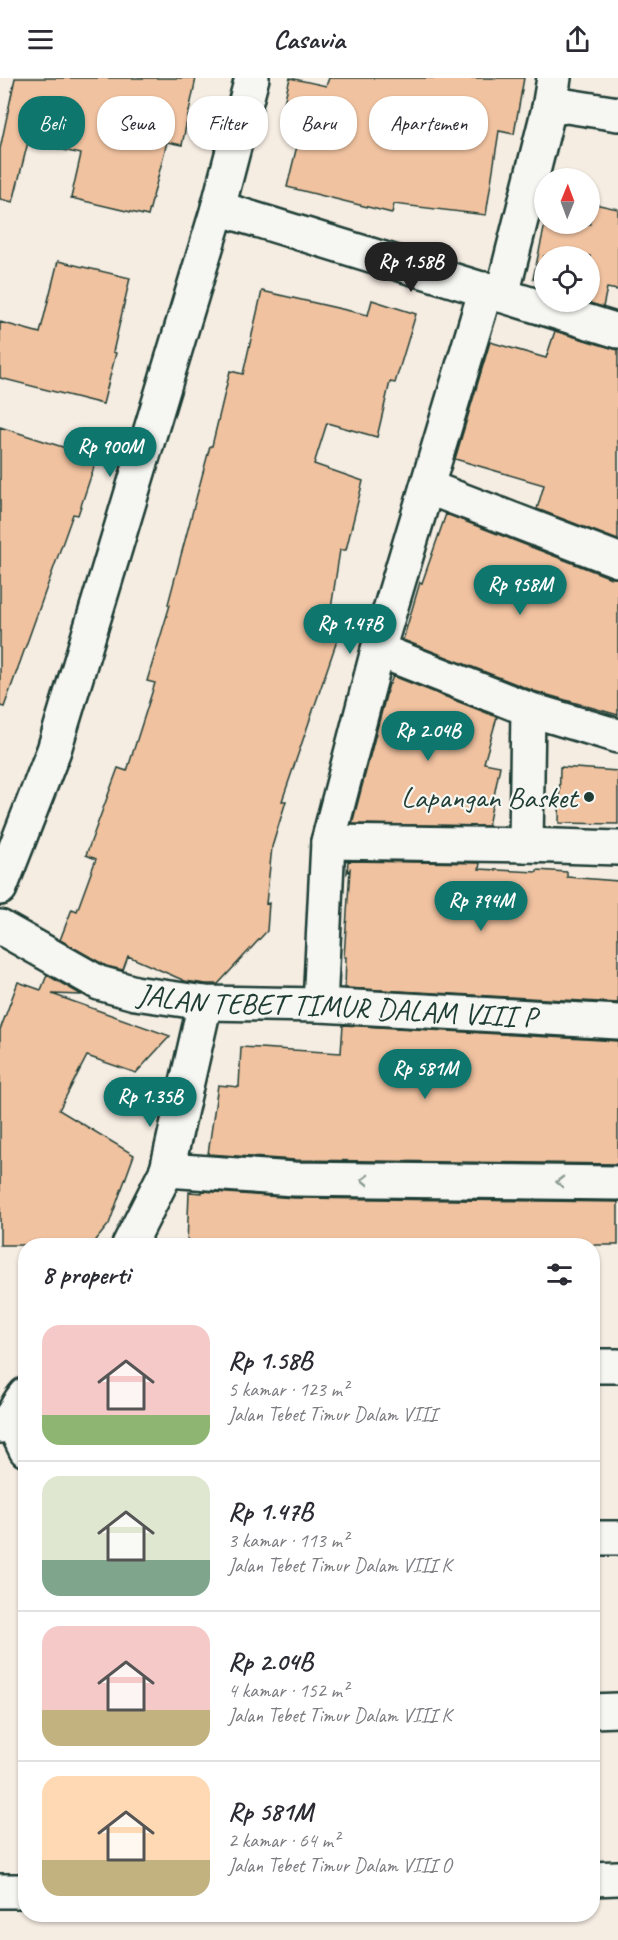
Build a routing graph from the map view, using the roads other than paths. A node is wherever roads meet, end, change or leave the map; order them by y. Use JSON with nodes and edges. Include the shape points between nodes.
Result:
{"nodes":[{"id":1,"x":252,"y":78,"type":"edge"},
{"id":2,"x":551,"y":93,"type":"edge"},
{"id":3,"x":618,"y":114,"type":"edge"},
{"id":4,"x":218,"y":208,"type":"junction"},
{"id":5,"x":494,"y":292,"type":"junction"},
{"id":6,"x":618,"y":331,"type":"edge"},
{"id":7,"x":427,"y":487,"type":"junction"},
{"id":8,"x":618,"y":560,"type":"edge"},
{"id":9,"x":378,"y":650,"type":"junction"},
{"id":10,"x":528,"y":709,"type":"junction"},
{"id":11,"x":618,"y":736,"type":"edge"},
{"id":12,"x":328,"y":842,"type":"junction"},
{"id":13,"x":526,"y":845,"type":"junction"},
{"id":14,"x":618,"y":848,"type":"edge"},
{"id":15,"x":0,"y":888,"type":"edge"},
{"id":16,"x":0,"y":927,"type":"edge"},
{"id":17,"x":205,"y":1003,"type":"junction"},
{"id":18,"x":320,"y":1005,"type":"junction"},
{"id":19,"x":618,"y":1022,"type":"edge"},
{"id":20,"x":167,"y":1170,"type":"junction"},
{"id":21,"x":618,"y":1183,"type":"edge"},
{"id":22,"x":133,"y":1238,"type":"edge"},
{"id":23,"x":600,"y":1366,"type":"edge"},
{"id":24,"x":618,"y":1366,"type":"edge"},
{"id":25,"x":12,"y":1413,"type":"edge"},
{"id":26,"x":18,"y":1429,"type":"edge"},
{"id":27,"x":600,"y":1538,"type":"edge"},
{"id":28,"x":618,"y":1538,"type":"edge"},
{"id":29,"x":600,"y":1710,"type":"edge"},
{"id":30,"x":618,"y":1710,"type":"edge"},
{"id":31,"x":618,"y":1878,"type":"edge"},
{"id":32,"x":600,"y":1879,"type":"edge"},
{"id":33,"x":0,"y":1891,"type":"edge"},
{"id":34,"x":18,"y":1891,"type":"edge"}],
"edges":[{"from":1,"to":4,"type":"street"},
{"from":2,"to":3,"type":"street","via":[[567,106]]},
{"from":2,"to":5,"type":"street"},
{"from":4,"to":5,"type":"street"},
{"from":4,"to":15,"type":"street","via":[[54,750]]},
{"from":5,"to":6,"type":"street"},
{"from":5,"to":7,"type":"street"},
{"from":7,"to":8,"type":"street"},
{"from":7,"to":9,"type":"street"},
{"from":9,"to":10,"type":"street"},
{"from":9,"to":12,"type":"street"},
{"from":10,"to":11,"type":"street"},
{"from":10,"to":13,"type":"street"},
{"from":12,"to":13,"type":"street"},
{"from":12,"to":18,"type":"street"},
{"from":13,"to":14,"type":"street"},
{"from":16,"to":17,"type":"street","name":"JALAN TEBET TIMUR DALAM VIII P","via":[[99,983],[135,993]]},
{"from":17,"to":18,"type":"street","name":"JALAN TEBET TIMUR DALAM VIII P"},
{"from":17,"to":20,"type":"street"},
{"from":18,"to":19,"type":"street","name":"JALAN TEBET TIMUR DALAM VIII P"},
{"from":21,"to":20,"type":"street","one_way":true,"via":[[294,1179]]},
{"from":20,"to":22,"type":"street"},
{"from":23,"to":24,"type":"street"},
{"from":25,"to":26,"type":"street"},
{"from":27,"to":28,"type":"street"},
{"from":29,"to":30,"type":"street"},
{"from":31,"to":32,"type":"street"},
{"from":33,"to":34,"type":"street"}]}
